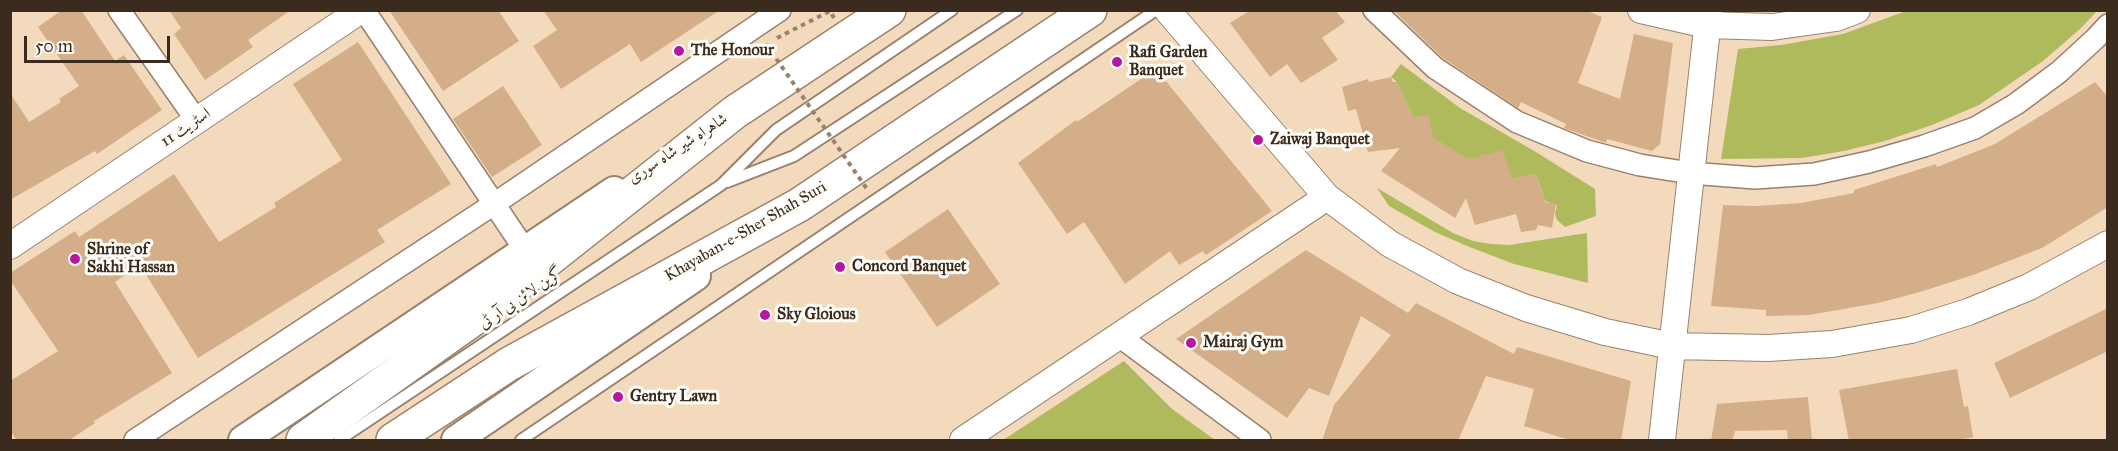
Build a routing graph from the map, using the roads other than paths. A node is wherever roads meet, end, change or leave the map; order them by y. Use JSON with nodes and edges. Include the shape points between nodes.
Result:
{"nodes":[{"id":1,"x":119,"y":10,"type":"edge"},
{"id":2,"x":363,"y":10,"type":"edge"},
{"id":3,"x":780,"y":10,"type":"edge"},
{"id":4,"x":888,"y":10,"type":"edge"},
{"id":5,"x":952,"y":10,"type":"edge"},
{"id":6,"x":1017,"y":10,"type":"edge"},
{"id":7,"x":1090,"y":10,"type":"edge"},
{"id":8,"x":1156,"y":10,"type":"edge"},
{"id":9,"x":1167,"y":10,"type":"edge"},
{"id":10,"x":1374,"y":10,"type":"edge"},
{"id":11,"x":1641,"y":10,"type":"edge"},
{"id":12,"x":1857,"y":10,"type":"edge"},
{"id":13,"x":1708,"y":18,"type":"edge"},
{"id":14,"x":2108,"y":25,"type":"edge"},
{"id":15,"x":735,"y":112,"type":"junction"},
{"id":16,"x":196,"y":121,"type":"junction"},
{"id":17,"x":1690,"y":173,"type":"junction"},
{"id":18,"x":721,"y":185,"type":"junction"},
{"id":19,"x":1327,"y":197,"type":"junction"},
{"id":20,"x":494,"y":204,"type":"junction"},
{"id":21,"x":799,"y":205,"type":"junction"},
{"id":22,"x":2108,"y":244,"type":"edge"},
{"id":23,"x":10,"y":246,"type":"edge"},
{"id":24,"x":525,"y":249,"type":"junction"},
{"id":25,"x":1119,"y":336,"type":"junction"},
{"id":26,"x":1672,"y":346,"type":"junction"},
{"id":27,"x":342,"y":426,"type":"edge"},
{"id":28,"x":135,"y":441,"type":"edge"},
{"id":29,"x":243,"y":441,"type":"edge"},
{"id":30,"x":303,"y":441,"type":"edge"},
{"id":31,"x":393,"y":441,"type":"edge"},
{"id":32,"x":456,"y":441,"type":"edge"},
{"id":33,"x":521,"y":441,"type":"edge"},
{"id":34,"x":963,"y":441,"type":"edge"},
{"id":35,"x":1260,"y":441,"type":"edge"},
{"id":36,"x":1662,"y":441,"type":"edge"}],
"edges":[{"from":1,"to":16,"type":"street"},
{"from":2,"to":16,"type":"street","name":"اسٹریٹ 11"},
{"from":2,"to":20,"type":"street"},
{"from":3,"to":20,"type":"street"},
{"from":4,"to":15,"type":"main road"},
{"from":5,"to":18,"type":"lane","name":"گرین لائن بی آر ٹی","via":[[776,130]]},
{"from":6,"to":18,"type":"lane","name":"گرین لائن بی آر ٹی","via":[[794,156]]},
{"from":7,"to":21,"type":"main road","name":"Khayaban-e-Sher Shah Suri"},
{"from":8,"to":33,"type":"lane"},
{"from":9,"to":19,"type":"street"},
{"from":10,"to":17,"type":"street","via":[[1435,68],[1517,122],[1587,151]]},
{"from":11,"to":13,"type":"street"},
{"from":12,"to":13,"type":"street","via":[[1836,18],[1772,27]]},
{"from":13,"to":17,"type":"street"},
{"from":14,"to":17,"type":"street","via":[[2059,72],[1975,128],[1869,162],[1814,174],[1755,178]]},
{"from":15,"to":24,"type":"main road","name":"شاہراہِ شیر شاہ سوری"},
{"from":15,"to":27,"type":"main road","name":"شاہراہِ شیر شاہ سوری"},
{"from":16,"to":23,"type":"street","name":"اسٹریٹ 11"},
{"from":17,"to":26,"type":"street"},
{"from":18,"to":27,"type":"lane","name":"گرین لائن بی آر ٹی","via":[[439,372]]},
{"from":19,"to":25,"type":"street"},
{"from":19,"to":26,"type":"street","via":[[1390,244],[1458,281],[1526,308],[1605,332]]},
{"from":20,"to":24,"type":"street"},
{"from":20,"to":28,"type":"street"},
{"from":21,"to":31,"type":"main road","name":"Khayaban-e-Sher Shah Suri","via":[[509,364]]},
{"from":21,"to":32,"type":"main road"},
{"from":22,"to":26,"type":"street","via":[[2029,287],[1911,330],[1832,344],[1768,348]]},
{"from":24,"to":29,"type":"main road","name":"شاہراہِ شیر شاہ سوری"},
{"from":25,"to":34,"type":"street"},
{"from":25,"to":35,"type":"street"},
{"from":26,"to":36,"type":"street"},
{"from":27,"to":30,"type":"main road"}]}
